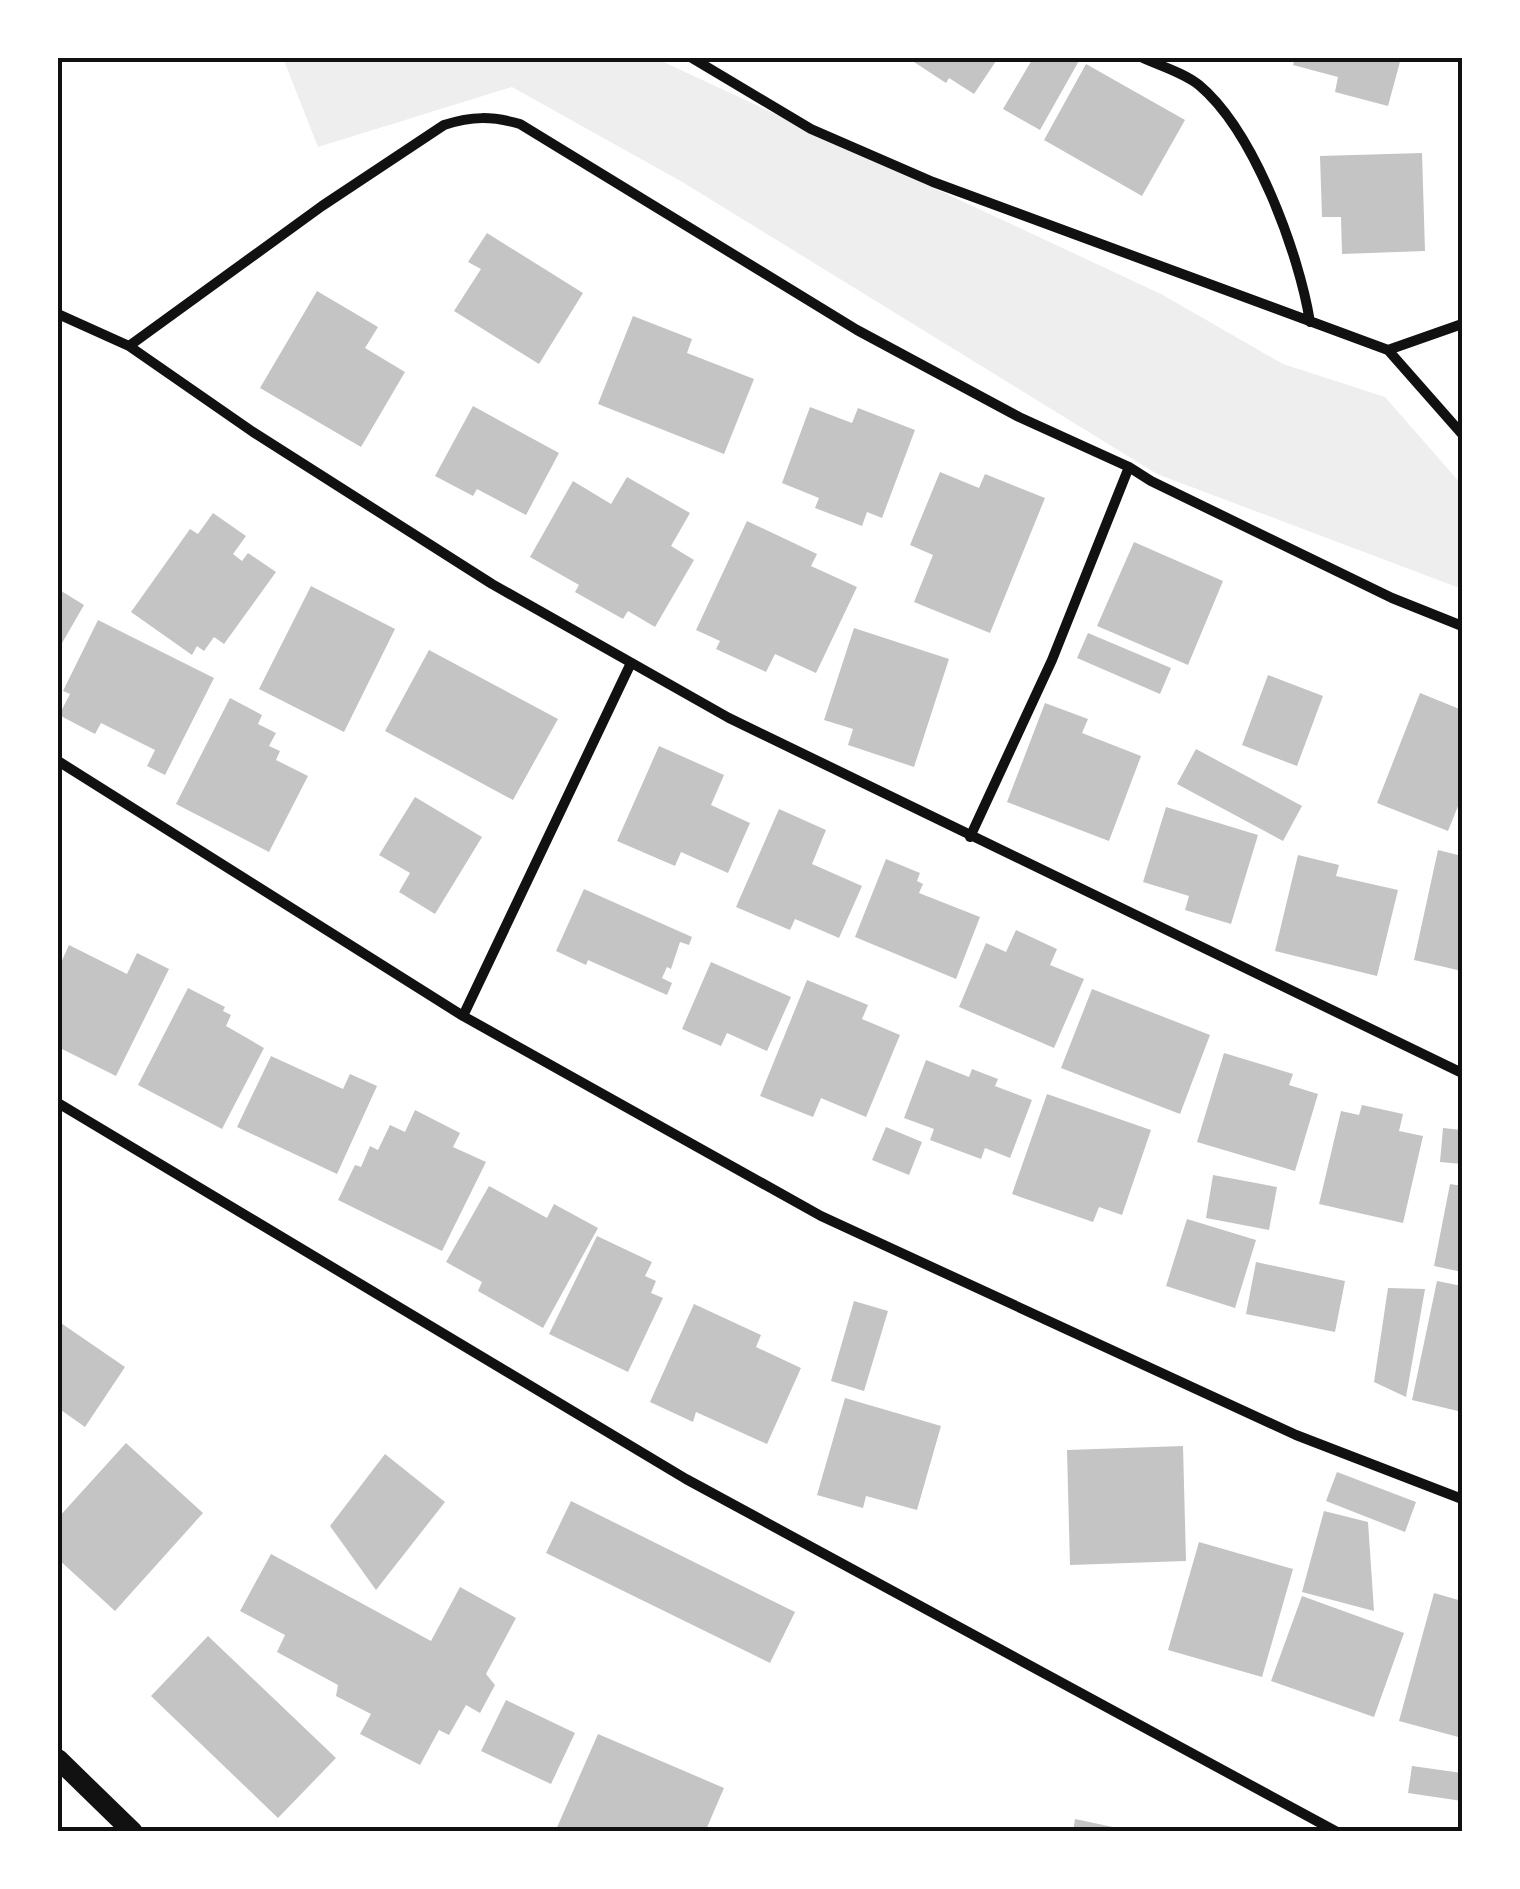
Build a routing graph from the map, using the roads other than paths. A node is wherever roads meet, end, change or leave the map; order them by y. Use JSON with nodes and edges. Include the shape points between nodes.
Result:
{"nodes":[{"id":1,"x":692,"y":58,"type":"edge"},
{"id":2,"x":1144,"y":58,"type":"edge"},
{"id":3,"x":58,"y":314,"type":"edge"},
{"id":4,"x":1310,"y":322,"type":"junction"},
{"id":5,"x":1462,"y":324,"type":"edge"},
{"id":6,"x":129,"y":346,"type":"junction"},
{"id":7,"x":1388,"y":350,"type":"junction"},
{"id":8,"x":1462,"y":434,"type":"edge"},
{"id":9,"x":1129,"y":467,"type":"junction"},
{"id":10,"x":1462,"y":626,"type":"edge"},
{"id":11,"x":632,"y":663,"type":"junction"},
{"id":12,"x":58,"y":760,"type":"edge"},
{"id":13,"x":970,"y":837,"type":"junction"},
{"id":14,"x":463,"y":1016,"type":"junction"},
{"id":15,"x":1462,"y":1072,"type":"edge"},
{"id":16,"x":58,"y":1103,"type":"edge"},
{"id":17,"x":1462,"y":1499,"type":"edge"},
{"id":18,"x":58,"y":1759,"type":"edge"},
{"id":19,"x":133,"y":1832,"type":"edge"},
{"id":20,"x":1338,"y":1832,"type":"edge"}],
"edges":[{"from":1,"to":4,"type":"street","via":[[812,129],[933,182]]},
{"from":2,"to":4,"type":"street","via":[[1197,84],[1226,113],[1286,231],[1304,279]]},
{"from":3,"to":6,"type":"street"},
{"from":4,"to":7,"type":"street"},
{"from":5,"to":7,"type":"street"},
{"from":6,"to":9,"type":"street","via":[[444,125],[492,116],[520,124],[857,330]]},
{"from":6,"to":11,"type":"street","via":[[492,584]]},
{"from":7,"to":8,"type":"street"},
{"from":9,"to":10,"type":"street"},
{"from":9,"to":13,"type":"street","via":[[1052,660]]},
{"from":11,"to":13,"type":"street"},
{"from":11,"to":14,"type":"street"},
{"from":12,"to":14,"type":"street"},
{"from":13,"to":15,"type":"street"},
{"from":14,"to":17,"type":"street","via":[[821,1216],[1296,1435]]},
{"from":16,"to":20,"type":"street","via":[[686,1479]]},
{"from":18,"to":19,"type":"main road"}]}
